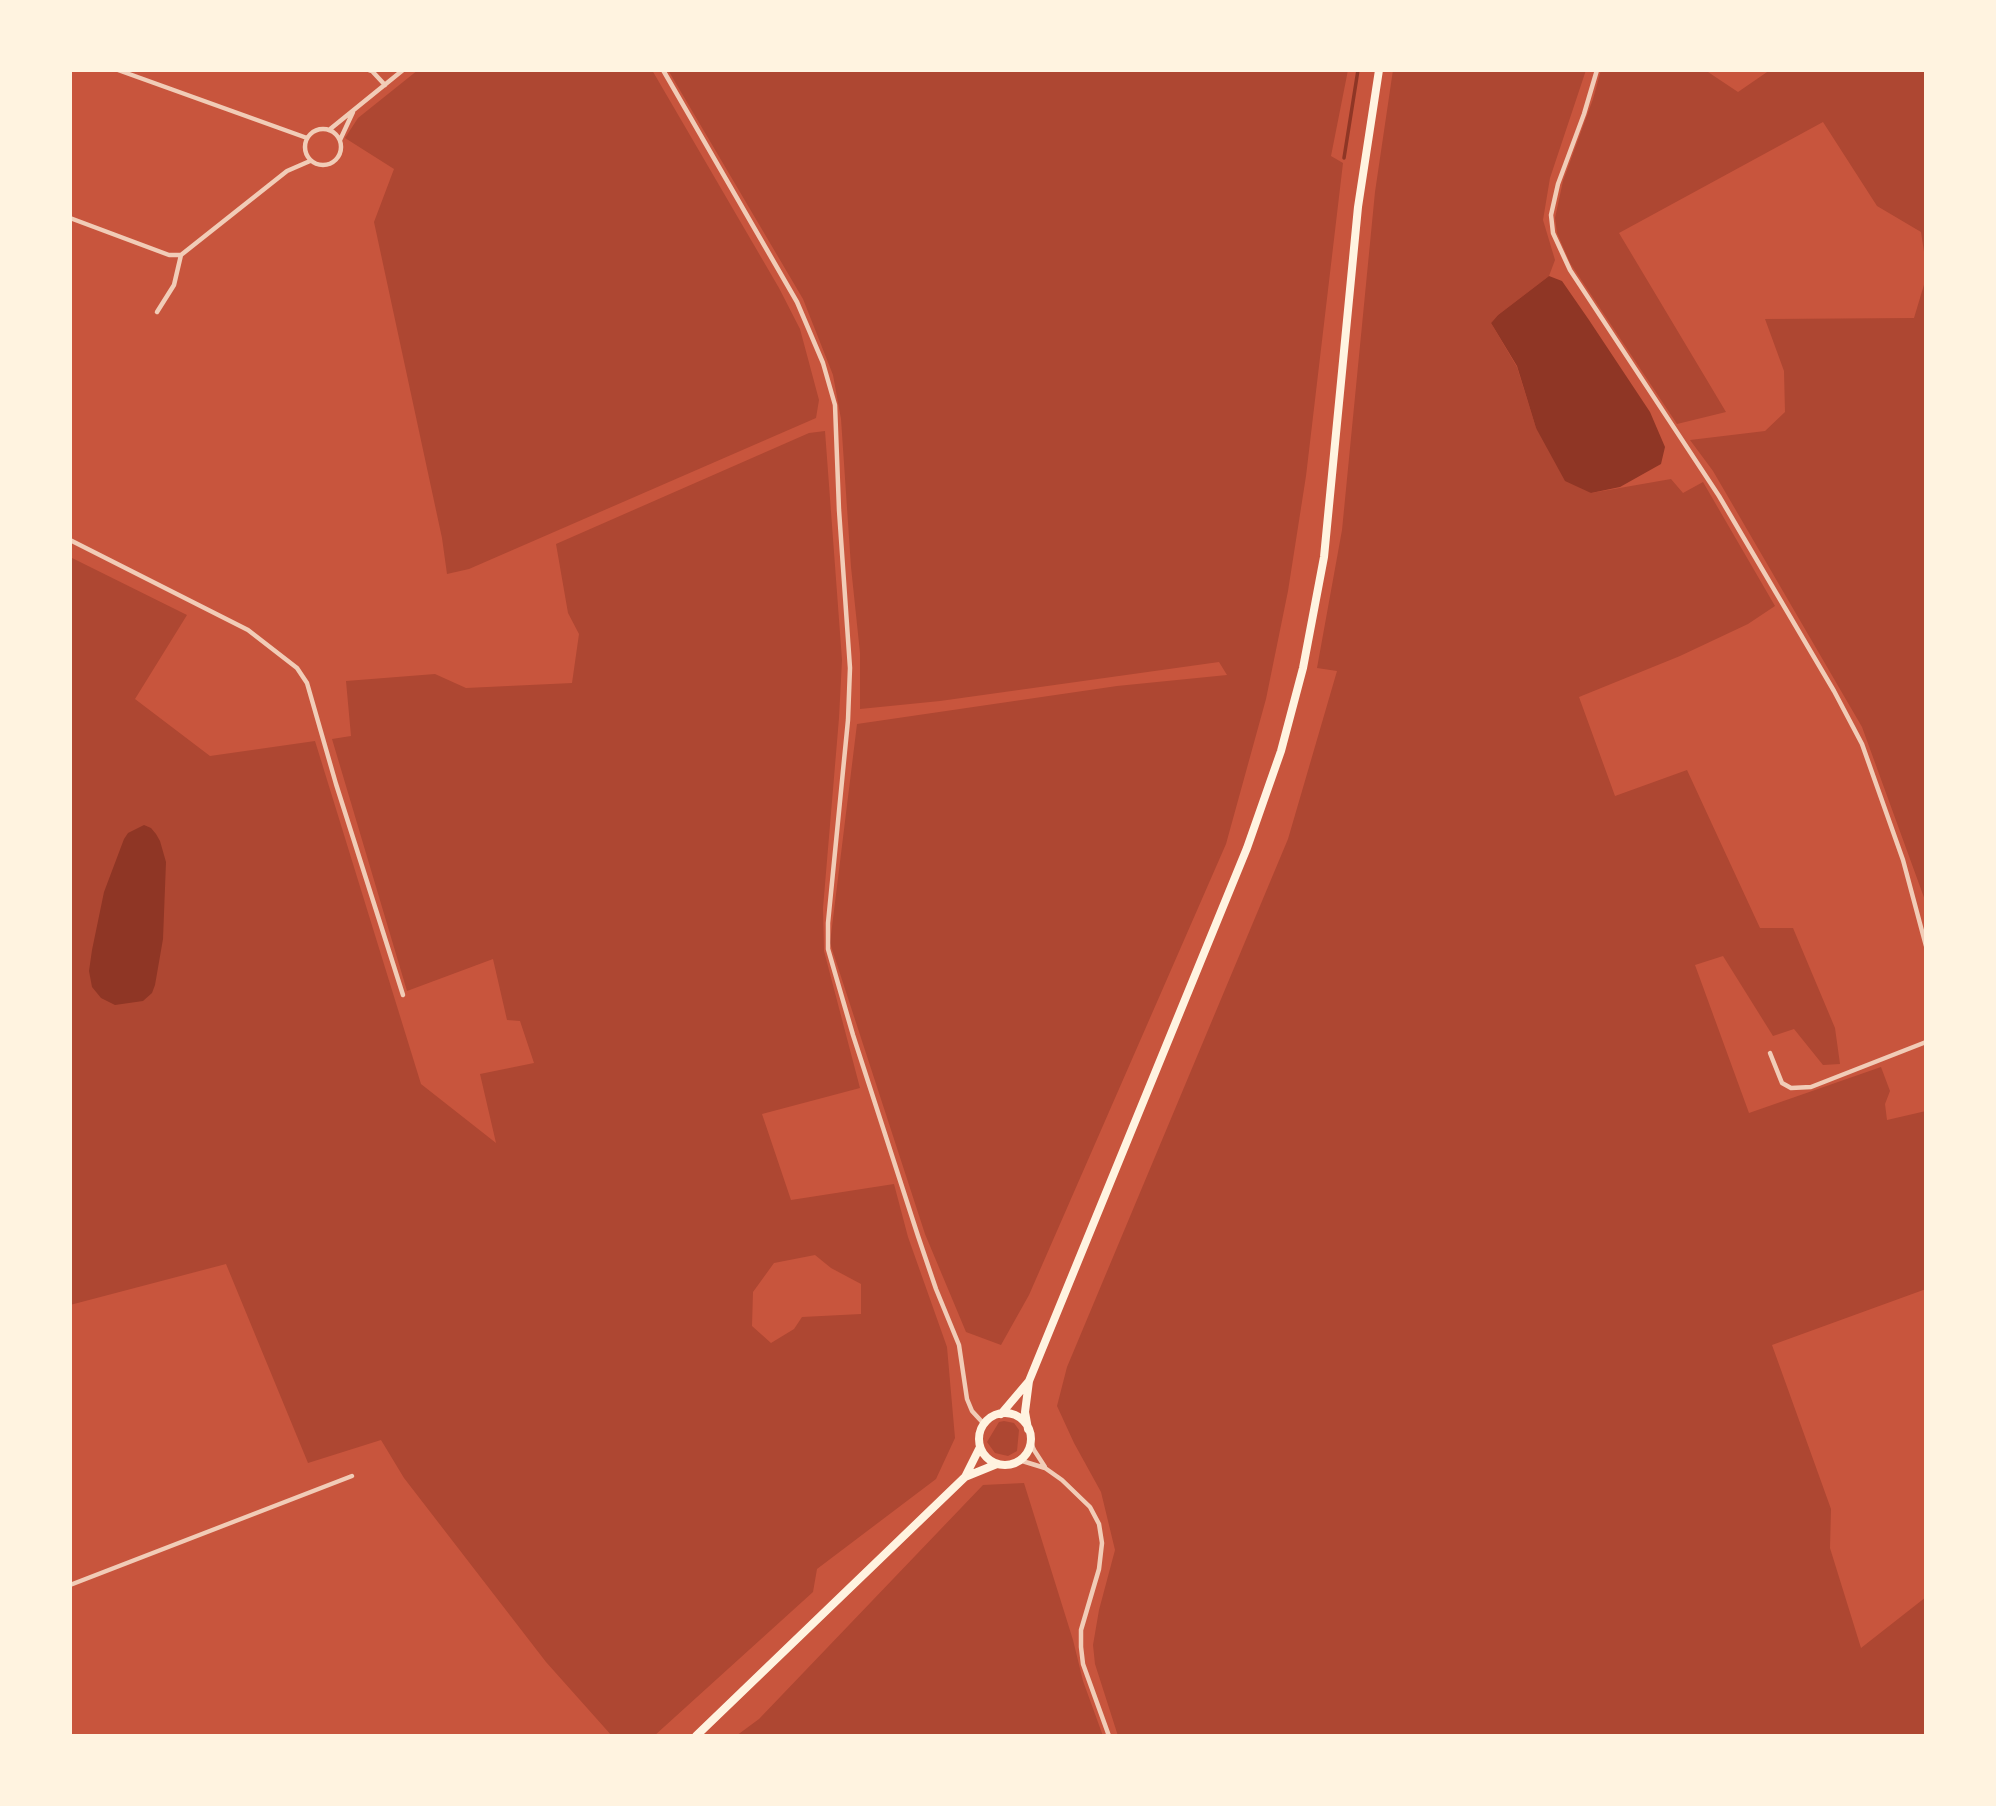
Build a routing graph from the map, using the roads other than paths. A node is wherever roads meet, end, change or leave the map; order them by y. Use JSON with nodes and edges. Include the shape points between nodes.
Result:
{"nodes":[{"id":1,"x":118,"y":70,"type":"edge"},
{"id":2,"x":369,"y":70,"type":"edge"},
{"id":3,"x":403,"y":70,"type":"edge"},
{"id":4,"x":663,"y":70,"type":"edge"},
{"id":5,"x":1379,"y":70,"type":"edge"},
{"id":6,"x":1597,"y":70,"type":"edge"},
{"id":7,"x":133,"y":72,"type":"edge"},
{"id":8,"x":385,"y":85,"type":"junction"},
{"id":9,"x":353,"y":111,"type":"junction"},
{"id":10,"x":329,"y":130,"type":"junction"},
{"id":11,"x":307,"y":138,"type":"junction"},
{"id":12,"x":340,"y":140,"type":"junction"},
{"id":13,"x":310,"y":160,"type":"junction"},
{"id":14,"x":70,"y":218,"type":"edge"},
{"id":15,"x":181,"y":255,"type":"junction"},
{"id":16,"x":157,"y":312,"type":"dead end"},
{"id":17,"x":70,"y":540,"type":"edge"},
{"id":18,"x":1926,"y":946,"type":"edge"},
{"id":19,"x":403,"y":995,"type":"dead end"},
{"id":20,"x":1926,"y":1042,"type":"edge"},
{"id":21,"x":1770,"y":1053,"type":"dead end"},
{"id":22,"x":1029,"y":1381,"type":"junction"},
{"id":23,"x":1001,"y":1414,"type":"junction"},
{"id":24,"x":984,"y":1424,"type":"junction"},
{"id":25,"x":1028,"y":1429,"type":"junction"},
{"id":26,"x":1030,"y":1440,"type":"junction"},
{"id":27,"x":980,"y":1447,"type":"junction"},
{"id":28,"x":1019,"y":1460,"type":"junction"},
{"id":29,"x":997,"y":1464,"type":"junction"},
{"id":30,"x":1045,"y":1468,"type":"junction"},
{"id":31,"x":352,"y":1476,"type":"dead end"},
{"id":32,"x":965,"y":1477,"type":"junction"},
{"id":33,"x":70,"y":1585,"type":"edge"},
{"id":34,"x":696,"y":1736,"type":"edge"},
{"id":35,"x":1109,"y":1736,"type":"edge"}],
"edges":[{"from":1,"to":7,"type":"street"},
{"from":2,"to":8,"type":"street"},
{"from":3,"to":8,"type":"street"},
{"from":4,"to":24,"type":"street","via":[[797,302],[835,405],[850,668],[828,949],[914,1223],[959,1345],[967,1399]]},
{"from":5,"to":22,"type":"main road","via":[[1358,207],[1324,557],[1303,668],[1281,751],[1247,848]]},
{"from":6,"to":18,"type":"street","via":[[1558,184],[1551,215],[1553,233],[1570,270],[1719,496],[1862,744],[1903,860]]},
{"from":7,"to":11,"type":"street"},
{"from":8,"to":9,"type":"street"},
{"from":9,"to":10,"type":"street"},
{"from":9,"to":12,"type":"street"},
{"from":10,"to":11,"type":"street","via":[[317,130]]},
{"from":10,"to":12,"type":"street"},
{"from":11,"to":13,"type":"street","via":[[304,149]]},
{"from":12,"to":13,"type":"street","via":[[341,152],[331,164]]},
{"from":13,"to":15,"type":"street","via":[[286,171]]},
{"from":14,"to":15,"type":"street","via":[[169,255]]},
{"from":15,"to":16,"type":"street","via":[[174,285]]},
{"from":17,"to":19,"type":"street","via":[[248,630],[297,668],[307,683]]},
{"from":20,"to":21,"type":"street","via":[[1811,1087],[1791,1088],[1782,1083]]},
{"from":22,"to":23,"type":"main road"},
{"from":22,"to":25,"type":"main road"},
{"from":23,"to":24,"type":"main road"},
{"from":23,"to":25,"type":"main road","via":[[1013,1415]]},
{"from":24,"to":27,"type":"main road"},
{"from":25,"to":26,"type":"main road"},
{"from":26,"to":28,"type":"main road"},
{"from":26,"to":30,"type":"street"},
{"from":27,"to":29,"type":"main road"},
{"from":27,"to":32,"type":"main road"},
{"from":28,"to":29,"type":"main road"},
{"from":28,"to":30,"type":"street"},
{"from":29,"to":32,"type":"main road"},
{"from":30,"to":35,"type":"street","via":[[1079,1495],[1099,1524],[1099,1569],[1081,1630],[1083,1664]]},
{"from":31,"to":33,"type":"street"},
{"from":32,"to":34,"type":"main road"}]}
